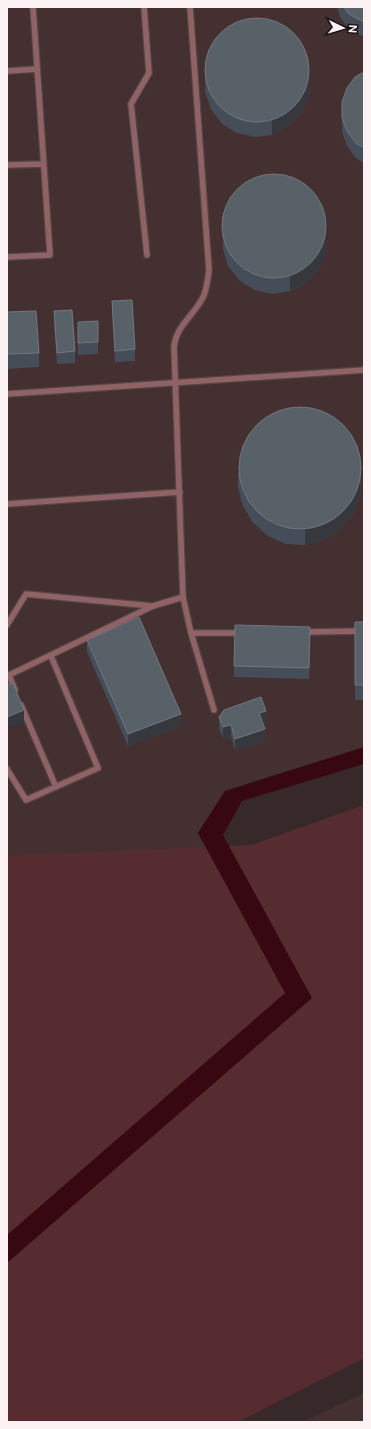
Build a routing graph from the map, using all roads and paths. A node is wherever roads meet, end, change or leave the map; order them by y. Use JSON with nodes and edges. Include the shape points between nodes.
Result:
{"nodes":[{"id":1,"x":33,"y":7,"type":"edge"},
{"id":2,"x":144,"y":7,"type":"edge"},
{"id":3,"x":190,"y":7,"type":"edge"},
{"id":4,"x":37,"y":68,"type":"junction"},
{"id":5,"x":7,"y":71,"type":"edge"},
{"id":6,"x":43,"y":164,"type":"junction"},
{"id":7,"x":7,"y":165,"type":"edge"},
{"id":8,"x":147,"y":255,"type":"dead end"},
{"id":9,"x":7,"y":258,"type":"edge"},
{"id":10,"x":364,"y":370,"type":"edge"},
{"id":11,"x":176,"y":382,"type":"junction"},
{"id":12,"x":7,"y":394,"type":"edge"},
{"id":13,"x":180,"y":492,"type":"junction"},
{"id":14,"x":7,"y":504,"type":"edge"},
{"id":15,"x":183,"y":597,"type":"junction"},
{"id":16,"x":153,"y":606,"type":"junction"},
{"id":17,"x":7,"y":625,"type":"edge"},
{"id":18,"x":364,"y":631,"type":"edge"},
{"id":19,"x":293,"y":632,"type":"edge"},
{"id":20,"x":246,"y":633,"type":"edge"},
{"id":21,"x":191,"y":634,"type":"junction"},
{"id":22,"x":51,"y":656,"type":"junction"},
{"id":23,"x":8,"y":676,"type":"edge"},
{"id":24,"x":214,"y":710,"type":"dead end"},
{"id":25,"x":7,"y":769,"type":"edge"},
{"id":26,"x":56,"y":787,"type":"junction"}],
"edges":[{"from":1,"to":4,"type":"lane"},
{"from":2,"to":8,"type":"lane","via":[[149,73],[131,104]]},
{"from":3,"to":11,"type":"lane","via":[[209,270],[204,296],[175,338]]},
{"from":4,"to":5,"type":"lane"},
{"from":4,"to":6,"type":"lane"},
{"from":6,"to":7,"type":"lane"},
{"from":6,"to":9,"type":"lane","via":[[50,255]]},
{"from":10,"to":11,"type":"lane"},
{"from":11,"to":12,"type":"lane"},
{"from":11,"to":13,"type":"lane"},
{"from":13,"to":14,"type":"lane"},
{"from":13,"to":15,"type":"lane"},
{"from":15,"to":16,"type":"lane"},
{"from":15,"to":21,"type":"lane"},
{"from":16,"to":17,"type":"lane","via":[[26,594]]},
{"from":16,"to":22,"type":"lane"},
{"from":18,"to":19,"type":"lane"},
{"from":20,"to":21,"type":"lane"},
{"from":21,"to":24,"type":"lane"},
{"from":22,"to":23,"type":"lane"},
{"from":22,"to":26,"type":"lane","via":[[98,768]]},
{"from":23,"to":26,"type":"lane"},
{"from":25,"to":26,"type":"lane","via":[[26,800]]}]}
